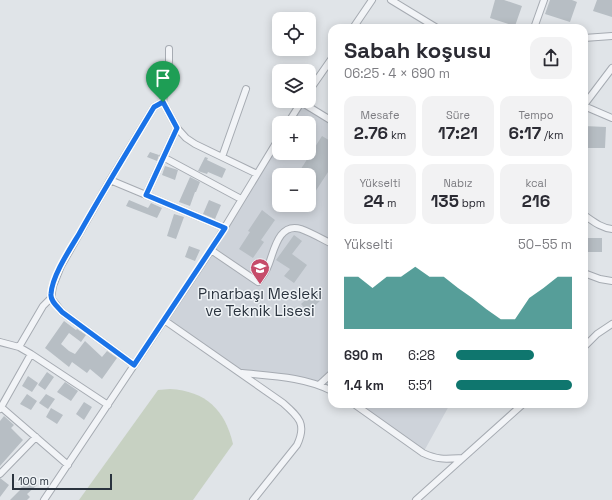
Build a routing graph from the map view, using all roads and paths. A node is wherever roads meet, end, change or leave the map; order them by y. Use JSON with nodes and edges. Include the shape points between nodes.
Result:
{"nodes":[{"id":1,"x":372,"y":0,"type":"edge"},
{"id":2,"x":391,"y":0,"type":"edge"},
{"id":3,"x":544,"y":0,"type":"edge"},
{"id":4,"x":356,"y":24,"type":"edge"},
{"id":5,"x":430,"y":24,"type":"edge"},
{"id":6,"x":535,"y":24,"type":"edge"},
{"id":7,"x":612,"y":36,"type":"edge"},
{"id":8,"x":588,"y":38,"type":"edge"},
{"id":9,"x":169,"y":49,"type":"dead end"},
{"id":10,"x":328,"y":64,"type":"edge"},
{"id":11,"x":612,"y":68,"type":"edge"},
{"id":12,"x":316,"y":81,"type":"edge"},
{"id":13,"x":246,"y":89,"type":"dead end"},
{"id":14,"x":588,"y":100,"type":"edge"},
{"id":15,"x":163,"y":102,"type":"junction"},
{"id":16,"x":588,"y":107,"type":"edge"},
{"id":17,"x":312,"y":108,"type":"edge"},
{"id":18,"x":328,"y":118,"type":"edge"},
{"id":19,"x":612,"y":118,"type":"edge"},
{"id":20,"x":177,"y":128,"type":"junction"},
{"id":21,"x":272,"y":149,"type":"edge"},
{"id":22,"x":163,"y":157,"type":"junction"},
{"id":23,"x":222,"y":157,"type":"junction"},
{"id":24,"x":257,"y":174,"type":"junction"},
{"id":25,"x":110,"y":180,"type":"junction"},
{"id":26,"x":146,"y":195,"type":"junction"},
{"id":27,"x":241,"y":199,"type":"junction"},
{"id":28,"x":588,"y":218,"type":"edge"},
{"id":29,"x":225,"y":228,"type":"junction"},
{"id":30,"x":612,"y":229,"type":"edge"},
{"id":31,"x":328,"y":242,"type":"edge"},
{"id":32,"x":211,"y":250,"type":"junction"},
{"id":33,"x":588,"y":274,"type":"edge"},
{"id":34,"x":612,"y":281,"type":"edge"},
{"id":35,"x":51,"y":298,"type":"junction"},
{"id":36,"x":164,"y":320,"type":"junction"},
{"id":37,"x":612,"y":324,"type":"edge"},
{"id":38,"x":0,"y":342,"type":"edge"},
{"id":39,"x":588,"y":343,"type":"edge"},
{"id":40,"x":19,"y":347,"type":"junction"},
{"id":41,"x":31,"y":354,"type":"junction"},
{"id":42,"x":134,"y":365,"type":"junction"},
{"id":43,"x":242,"y":373,"type":"junction"},
{"id":44,"x":328,"y":377,"type":"edge"},
{"id":45,"x":319,"y":385,"type":"junction"},
{"id":46,"x":328,"y":389,"type":"edge"},
{"id":47,"x":108,"y":405,"type":"junction"},
{"id":48,"x":1,"y":408,"type":"edge"},
{"id":49,"x":360,"y":408,"type":"edge"},
{"id":50,"x":518,"y":408,"type":"edge"},
{"id":51,"x":36,"y":437,"type":"junction"},
{"id":52,"x":462,"y":458,"type":"junction"},
{"id":53,"x":68,"y":465,"type":"junction"},
{"id":54,"x":0,"y":474,"type":"edge"},
{"id":55,"x":44,"y":500,"type":"edge"},
{"id":56,"x":253,"y":500,"type":"edge"},
{"id":57,"x":416,"y":500,"type":"edge"}],
"edges":[{"from":1,"to":4,"type":"street"},
{"from":2,"to":5,"type":"street"},
{"from":3,"to":6,"type":"street"},
{"from":7,"to":8,"type":"street"},
{"from":9,"to":15,"type":"street"},
{"from":10,"to":12,"type":"street"},
{"from":11,"to":14,"type":"street"},
{"from":13,"to":23,"type":"street"},
{"from":15,"to":20,"type":"street"},
{"from":15,"to":25,"type":"street","via":[[154,107]]},
{"from":16,"to":19,"type":"street"},
{"from":17,"to":18,"type":"street"},
{"from":20,"to":22,"type":"street"},
{"from":20,"to":23,"type":"street","via":[[195,144]]},
{"from":21,"to":24,"type":"street"},
{"from":22,"to":26,"type":"street"},
{"from":22,"to":27,"type":"street"},
{"from":23,"to":24,"type":"street"},
{"from":24,"to":27,"type":"street"},
{"from":25,"to":26,"type":"street"},
{"from":25,"to":35,"type":"street","via":[[61,266]]},
{"from":26,"to":29,"type":"street"},
{"from":27,"to":29,"type":"street"},
{"from":28,"to":30,"type":"street"},
{"from":29,"to":32,"type":"street"},
{"from":31,"to":32,"type":"street","via":[[302,229],[288,229],[275,245],[268,266],[258,282]]},
{"from":32,"to":36,"type":"street"},
{"from":33,"to":34,"type":"street"},
{"from":35,"to":40,"type":"street","via":[[43,306]]},
{"from":35,"to":42,"type":"street","via":[[62,312]]},
{"from":36,"to":42,"type":"street"},
{"from":36,"to":43,"type":"street"},
{"from":37,"to":39,"type":"street"},
{"from":38,"to":40,"type":"street"},
{"from":40,"to":41,"type":"street"},
{"from":41,"to":47,"type":"street"},
{"from":41,"to":48,"type":"street"},
{"from":42,"to":47,"type":"street"},
{"from":43,"to":45,"type":"street"},
{"from":43,"to":56,"type":"street","via":[[288,407],[302,426],[302,435],[297,445]]},
{"from":44,"to":45,"type":"street"},
{"from":45,"to":46,"type":"street"},
{"from":47,"to":53,"type":"street"},
{"from":48,"to":51,"type":"street"},
{"from":49,"to":52,"type":"street","via":[[423,453],[445,460]]},
{"from":50,"to":52,"type":"street"},
{"from":51,"to":53,"type":"street"},
{"from":51,"to":54,"type":"street"},
{"from":52,"to":57,"type":"street"},
{"from":53,"to":55,"type":"street"}]}
